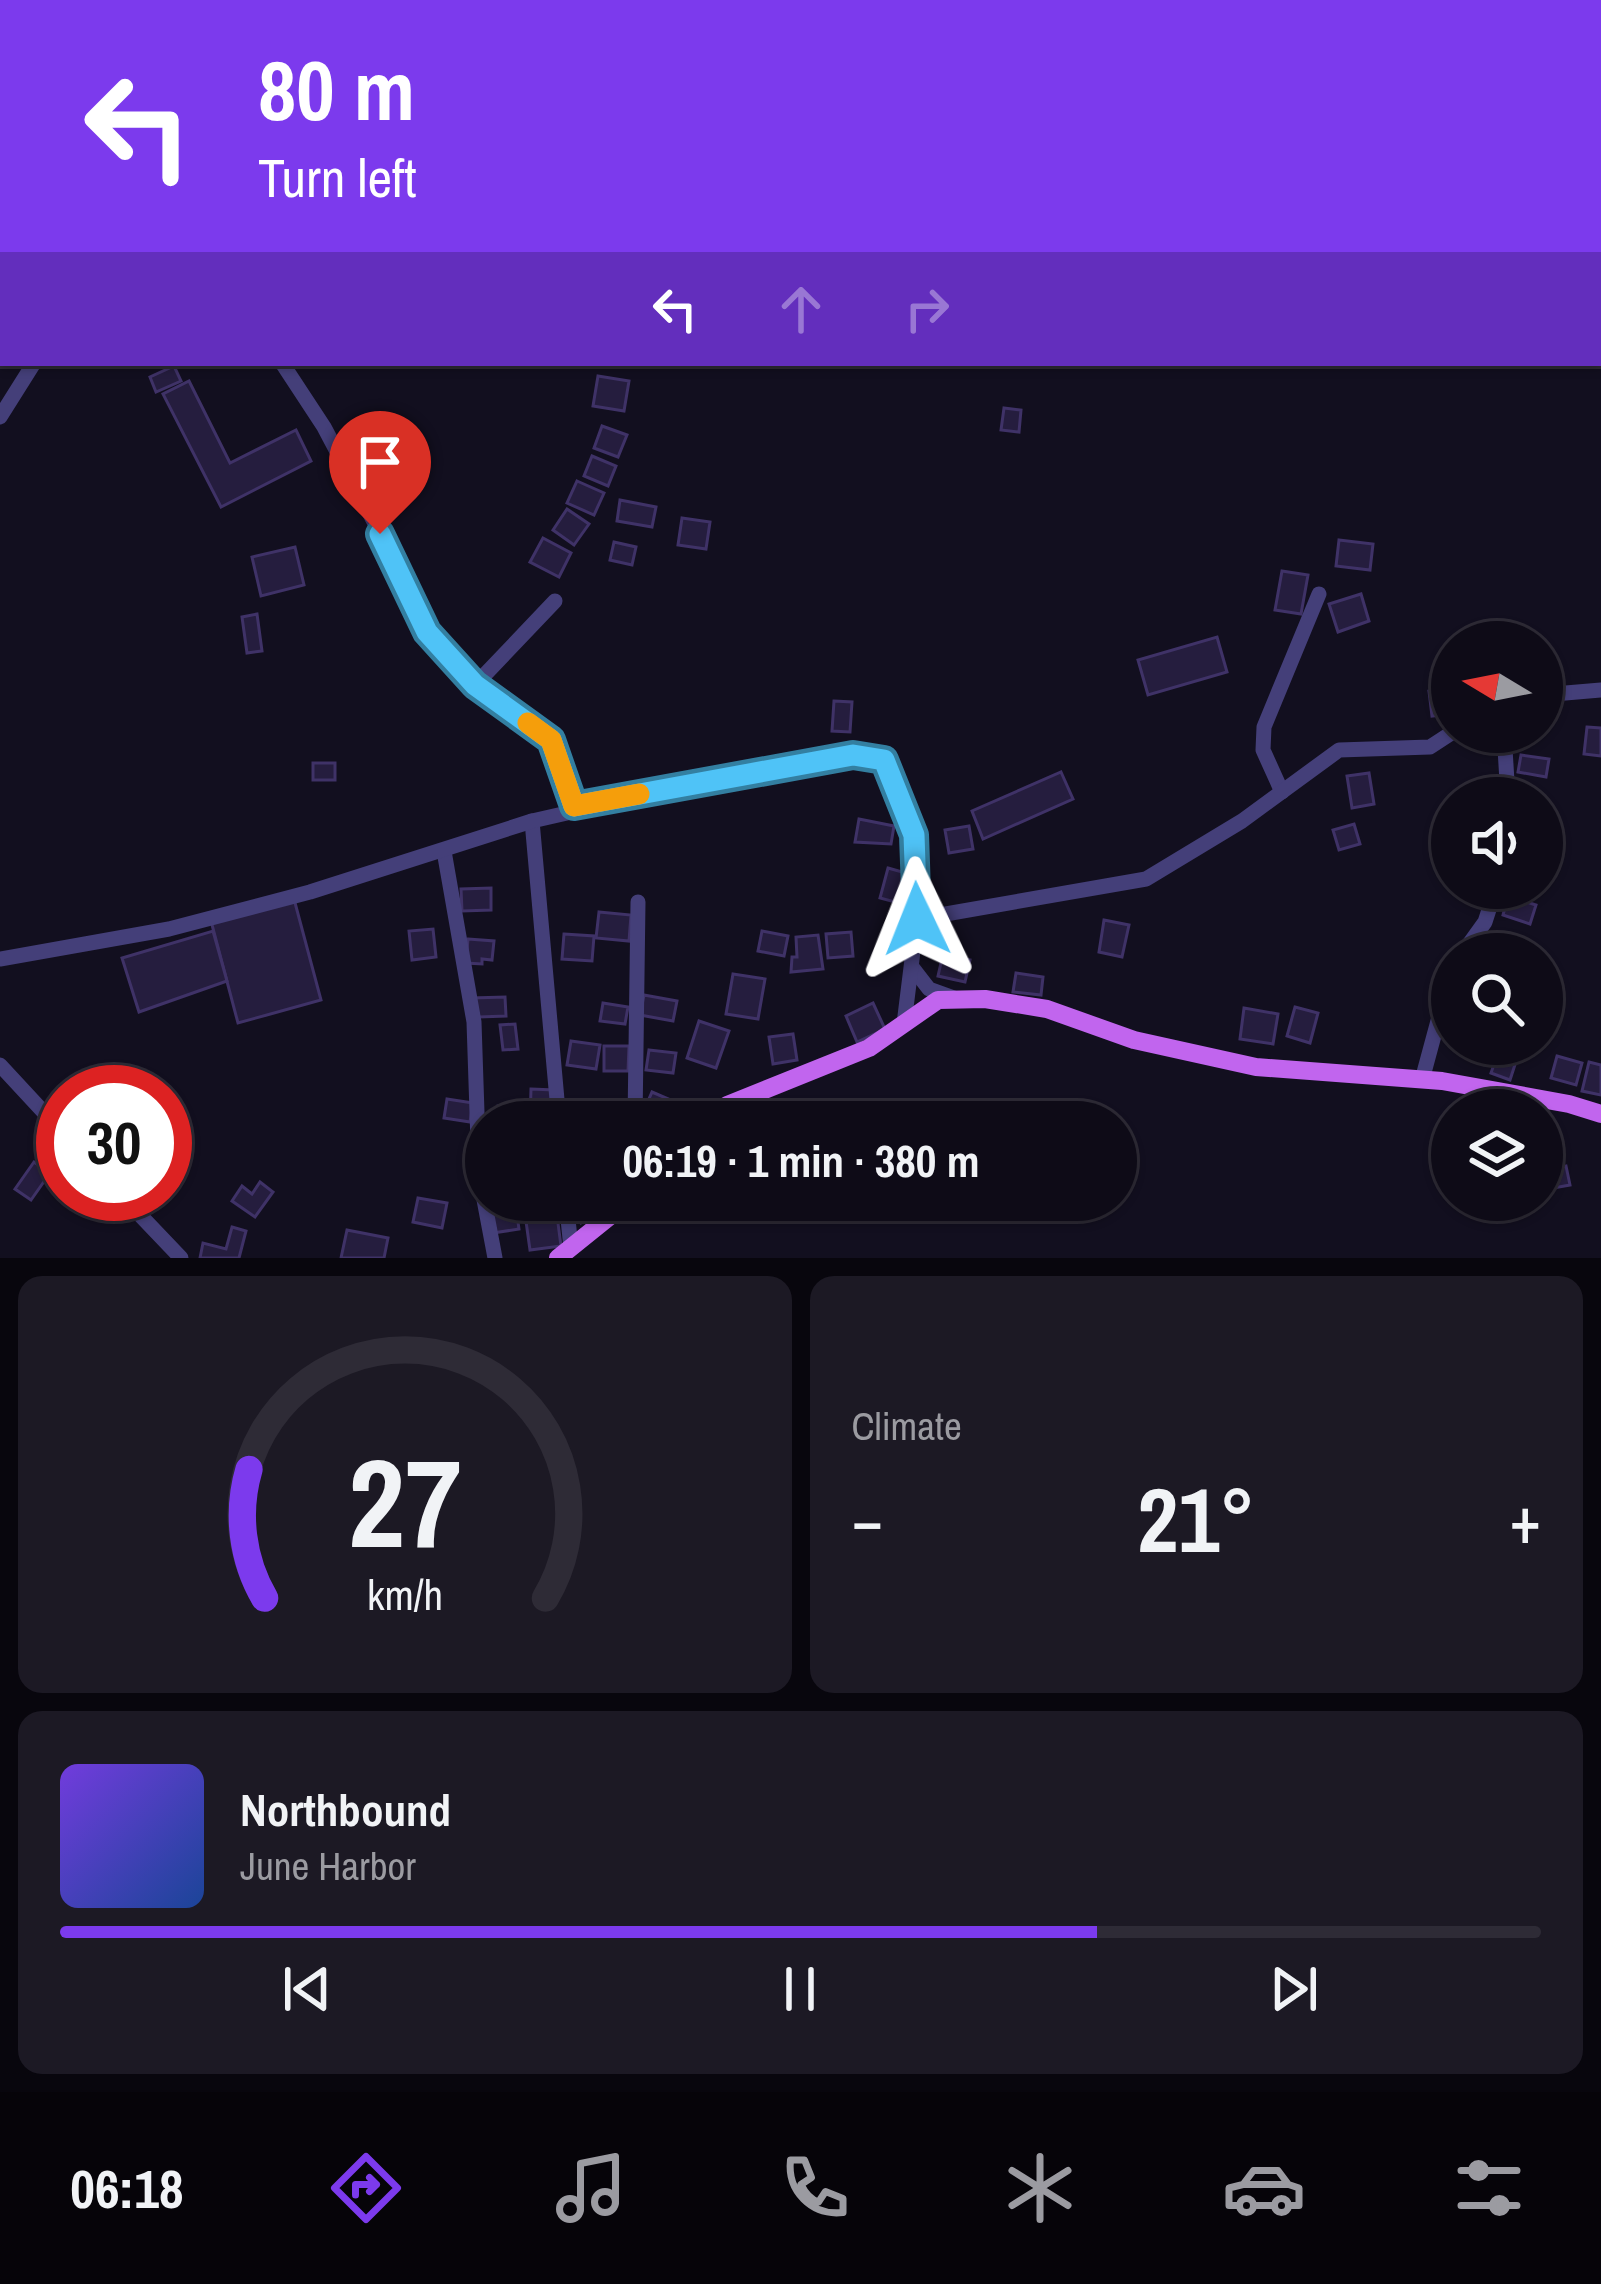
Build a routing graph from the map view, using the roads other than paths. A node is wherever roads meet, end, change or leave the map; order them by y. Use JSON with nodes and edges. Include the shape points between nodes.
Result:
{"nodes":[{"id":1,"x":32,"y":366,"type":"edge"},
{"id":2,"x":284,"y":366,"type":"edge"},
{"id":3,"x":0,"y":417,"type":"edge"},
{"id":4,"x":1319,"y":594,"type":"dead end"},
{"id":5,"x":555,"y":601,"type":"dead end"},
{"id":6,"x":475,"y":685,"type":"junction"},
{"id":7,"x":1601,"y":690,"type":"edge"},
{"id":8,"x":1563,"y":693,"type":"edge"},
{"id":9,"x":1431,"y":746,"type":"edge"},
{"id":10,"x":1282,"y":792,"type":"junction"},
{"id":11,"x":574,"y":806,"type":"junction"},
{"id":12,"x":532,"y":820,"type":"junction"},
{"id":13,"x":444,"y":851,"type":"junction"},
{"id":14,"x":638,"y":902,"type":"dead end"},
{"id":15,"x":917,"y":919,"type":"junction"},
{"id":16,"x":0,"y":959,"type":"edge"},
{"id":17,"x":911,"y":965,"type":"junction"},
{"id":18,"x":957,"y":1000,"type":"junction"},
{"id":19,"x":904,"y":1024,"type":"junction"},
{"id":20,"x":1431,"y":1047,"type":"edge"},
{"id":21,"x":0,"y":1065,"type":"edge"},
{"id":22,"x":1422,"y":1080,"type":"junction"},
{"id":23,"x":557,"y":1101,"type":"edge"},
{"id":24,"x":635,"y":1101,"type":"edge"},
{"id":25,"x":737,"y":1101,"type":"edge"},
{"id":26,"x":36,"y":1104,"type":"edge"},
{"id":27,"x":1601,"y":1114,"type":"edge"},
{"id":28,"x":146,"y":1221,"type":"edge"},
{"id":29,"x":565,"y":1221,"type":"edge"},
{"id":30,"x":604,"y":1221,"type":"edge"},
{"id":31,"x":564,"y":1253,"type":"edge"},
{"id":32,"x":181,"y":1258,"type":"edge"},
{"id":33,"x":495,"y":1258,"type":"edge"}],
"edges":[{"from":1,"to":3,"type":"street"},
{"from":2,"to":6,"type":"street","via":[[324,427],[427,632]]},
{"from":4,"to":10,"type":"street","via":[[1264,727],[1263,750]]},
{"from":5,"to":6,"type":"street"},
{"from":6,"to":11,"type":"street","via":[[551,740]]},
{"from":7,"to":8,"type":"street"},
{"from":9,"to":10,"type":"street","via":[[1339,749]]},
{"from":10,"to":15,"type":"street","via":[[1146,879]]},
{"from":11,"to":12,"type":"street"},
{"from":11,"to":15,"type":"street","via":[[853,755],[884,760],[914,835]]},
{"from":12,"to":13,"type":"street"},
{"from":12,"to":23,"type":"street"},
{"from":13,"to":16,"type":"street","via":[[169,929]]},
{"from":13,"to":33,"type":"street","via":[[474,1022],[479,1173]]},
{"from":14,"to":24,"type":"street"},
{"from":15,"to":17,"type":"street"},
{"from":17,"to":18,"type":"street","via":[[929,989]]},
{"from":17,"to":19,"type":"street"},
{"from":18,"to":19,"type":"main road","via":[[938,1000]]},
{"from":18,"to":22,"type":"main road","via":[[1047,1009],[1134,1040],[1256,1067]]},
{"from":19,"to":25,"type":"main road","via":[[869,1048]]},
{"from":20,"to":22,"type":"street"},
{"from":21,"to":26,"type":"street"},
{"from":22,"to":27,"type":"main road"},
{"from":28,"to":32,"type":"street"},
{"from":29,"to":31,"type":"street"},
{"from":30,"to":31,"type":"main road"}]}
